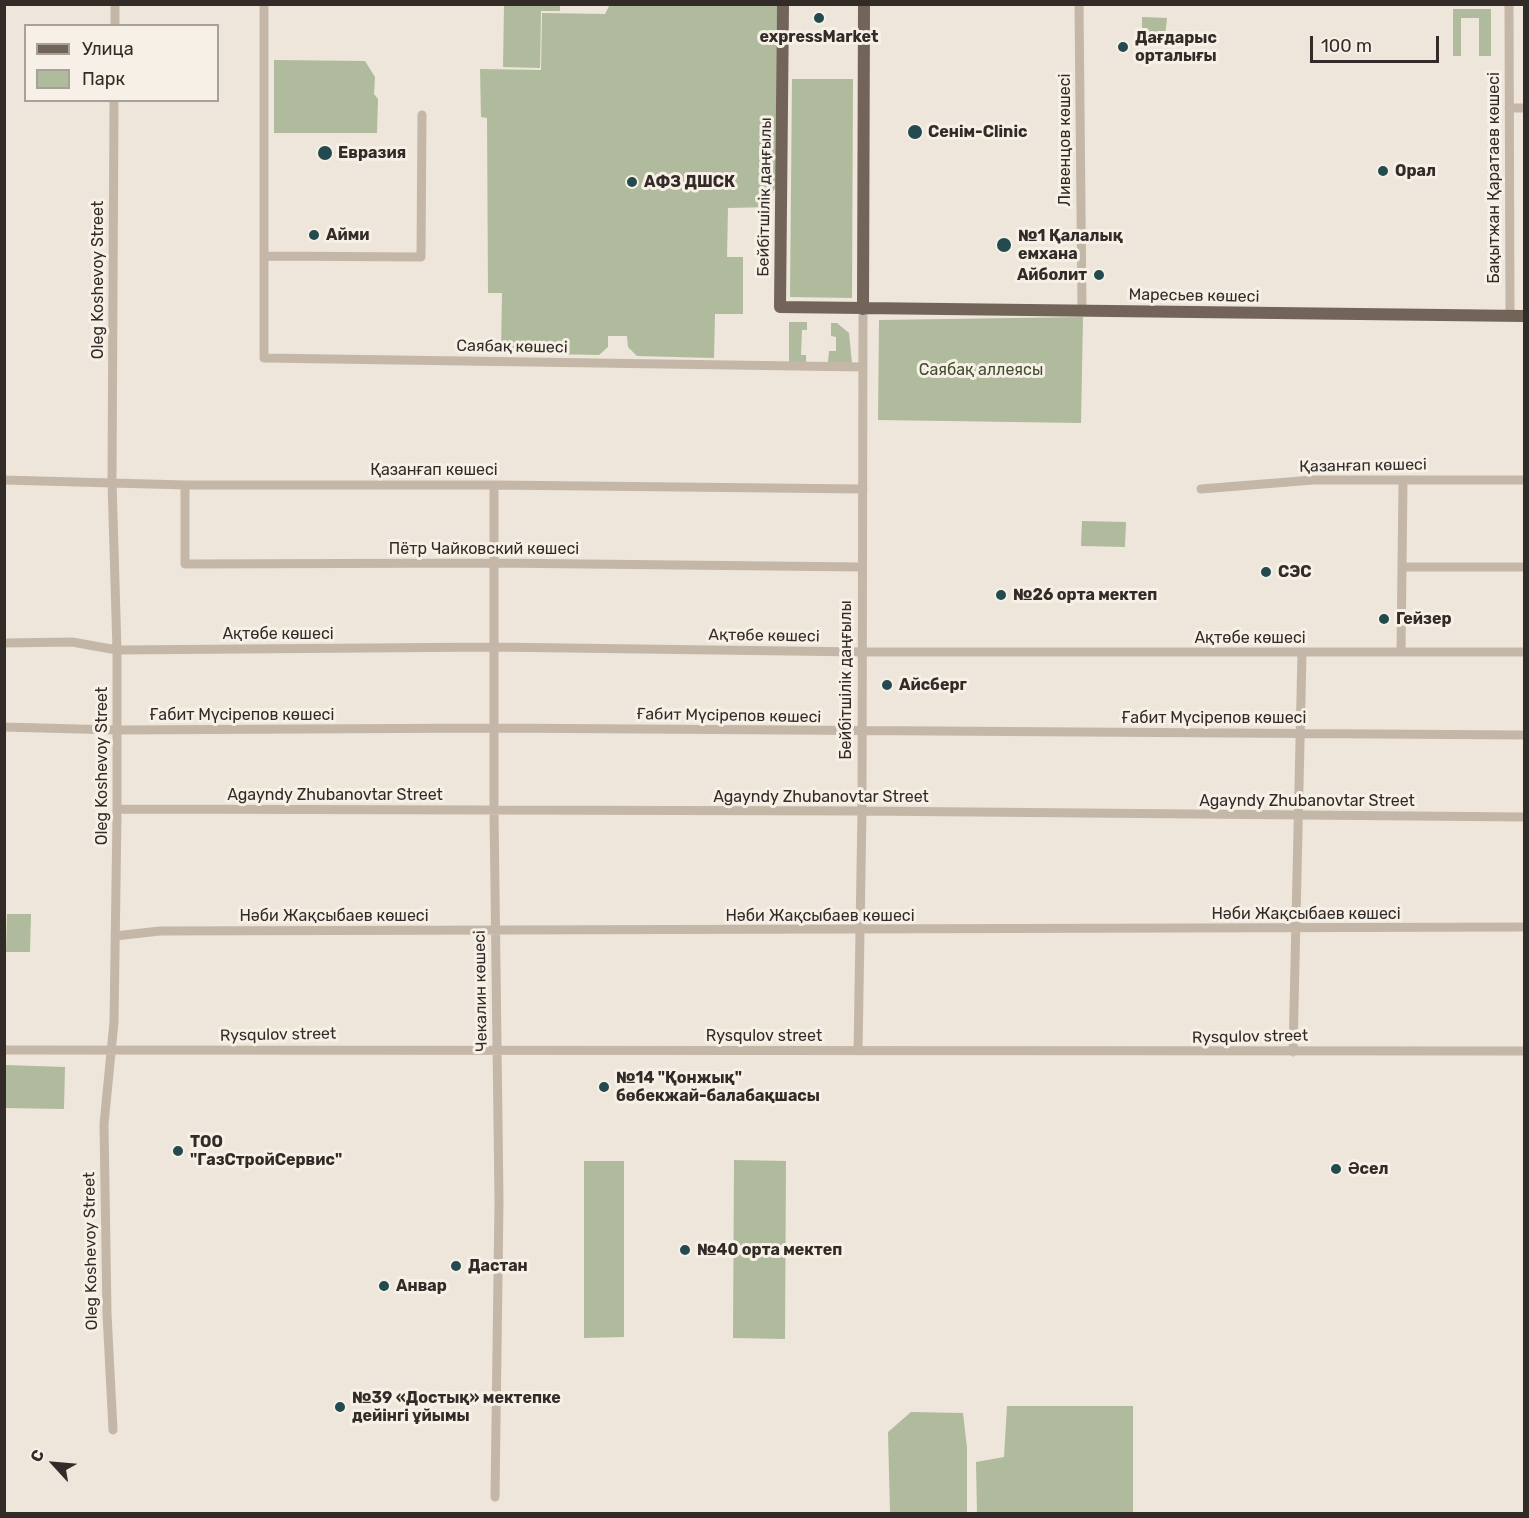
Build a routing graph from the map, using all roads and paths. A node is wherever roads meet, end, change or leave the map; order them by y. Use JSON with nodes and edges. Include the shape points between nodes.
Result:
{"nodes":[{"id":1,"x":116,"y":4,"type":"edge"},
{"id":2,"x":264,"y":4,"type":"edge"},
{"id":3,"x":783,"y":4,"type":"edge"},
{"id":4,"x":864,"y":4,"type":"edge"},
{"id":5,"x":1079,"y":4,"type":"edge"},
{"id":6,"x":1509,"y":4,"type":"edge"},
{"id":7,"x":115,"y":24,"type":"edge"},
{"id":8,"x":114,"y":102,"type":"edge"},
{"id":9,"x":1509,"y":108,"type":"junction"},
{"id":10,"x":1524,"y":108,"type":"edge"},
{"id":11,"x":422,"y":115,"type":"dead end"},
{"id":12,"x":264,"y":255,"type":"junction"},
{"id":13,"x":863,"y":309,"type":"junction"},
{"id":14,"x":1082,"y":311,"type":"junction"},
{"id":15,"x":1510,"y":316,"type":"junction"},
{"id":16,"x":1524,"y":316,"type":"edge"},
{"id":17,"x":862,"y":367,"type":"junction"},
{"id":18,"x":4,"y":480,"type":"edge"},
{"id":19,"x":1524,"y":480,"type":"edge"},
{"id":20,"x":1402,"y":481,"type":"junction"},
{"id":21,"x":112,"y":482,"type":"junction"},
{"id":22,"x":494,"y":484,"type":"junction"},
{"id":23,"x":185,"y":485,"type":"junction"},
{"id":24,"x":863,"y":489,"type":"junction"},
{"id":25,"x":1201,"y":489,"type":"dead end"},
{"id":26,"x":494,"y":563,"type":"junction"},
{"id":27,"x":862,"y":567,"type":"junction"},
{"id":28,"x":1403,"y":567,"type":"junction"},
{"id":29,"x":1524,"y":567,"type":"edge"},
{"id":30,"x":4,"y":643,"type":"edge"},
{"id":31,"x":493,"y":647,"type":"junction"},
{"id":32,"x":117,"y":650,"type":"junction"},
{"id":33,"x":1401,"y":651,"type":"junction"},
{"id":34,"x":862,"y":652,"type":"junction"},
{"id":35,"x":1524,"y":652,"type":"edge"},
{"id":36,"x":1302,"y":653,"type":"junction"},
{"id":37,"x":4,"y":727,"type":"edge"},
{"id":38,"x":493,"y":729,"type":"junction"},
{"id":39,"x":116,"y":730,"type":"junction"},
{"id":40,"x":862,"y":733,"type":"junction"},
{"id":41,"x":1300,"y":733,"type":"junction"},
{"id":42,"x":1524,"y":735,"type":"edge"},
{"id":43,"x":117,"y":809,"type":"junction"},
{"id":44,"x":494,"y":811,"type":"junction"},
{"id":45,"x":862,"y":811,"type":"junction"},
{"id":46,"x":1299,"y":816,"type":"junction"},
{"id":47,"x":1524,"y":817,"type":"edge"},
{"id":48,"x":1524,"y":927,"type":"edge"},
{"id":49,"x":1296,"y":929,"type":"junction"},
{"id":50,"x":495,"y":931,"type":"junction"},
{"id":51,"x":860,"y":931,"type":"junction"},
{"id":52,"x":115,"y":936,"type":"junction"},
{"id":53,"x":110,"y":1048,"type":"junction"},
{"id":54,"x":4,"y":1050,"type":"edge"},
{"id":55,"x":497,"y":1050,"type":"junction"},
{"id":56,"x":1524,"y":1051,"type":"edge"},
{"id":57,"x":858,"y":1052,"type":"junction"},
{"id":58,"x":1293,"y":1052,"type":"junction"},
{"id":59,"x":113,"y":1431,"type":"dead end"},
{"id":60,"x":495,"y":1497,"type":"dead end"}],
"edges":[{"from":1,"to":7,"type":"street"},
{"from":2,"to":12,"type":"street","name":"Саябақ көшесі"},
{"from":3,"to":13,"type":"main road","name":"Бейбітшілік даңғылы","via":[[780,307]]},
{"from":4,"to":13,"type":"main road","name":"Бейбітшілік даңғылы"},
{"from":5,"to":14,"type":"street","name":"Ливенцов көшесі"},
{"from":6,"to":9,"type":"street","name":"Бақытжан Қаратаев көшесі"},
{"from":8,"to":21,"type":"street","name":"Oleg Koshevoy Street"},
{"from":9,"to":10,"type":"street"},
{"from":9,"to":15,"type":"street","name":"Бақытжан Қаратаев көшесі"},
{"from":11,"to":12,"type":"street","via":[[422,257]]},
{"from":12,"to":17,"type":"street","name":"Саябақ көшесі","via":[[264,358]]},
{"from":13,"to":14,"type":"main road","name":"Маресьев көшесі"},
{"from":13,"to":17,"type":"street","name":"Бейбітшілік даңғылы"},
{"from":14,"to":15,"type":"main road","name":"Маресьев көшесі"},
{"from":15,"to":16,"type":"main road","name":"Маресьев көшесі"},
{"from":17,"to":24,"type":"street","name":"Бейбітшілік даңғылы"},
{"from":18,"to":21,"type":"street","name":"Қазанғап көшесі"},
{"from":19,"to":20,"type":"street","name":"Қазанғап көшесі"},
{"from":20,"to":25,"type":"street","name":"Қазанғап көшесі","via":[[1313,480]]},
{"from":20,"to":28,"type":"street"},
{"from":21,"to":23,"type":"street","name":"Қазанғап көшесі"},
{"from":21,"to":32,"type":"street","name":"Oleg Koshevoy Street"},
{"from":22,"to":23,"type":"street","name":"Қазанғап көшесі"},
{"from":22,"to":24,"type":"street","name":"Қазанғап көшесі"},
{"from":22,"to":26,"type":"street","name":"Чекалин көшесі"},
{"from":23,"to":26,"type":"street","name":"Пётр Чайковский көшесі","via":[[185,564]]},
{"from":24,"to":27,"type":"street","name":"Бейбітшілік даңғылы"},
{"from":26,"to":27,"type":"street","name":"Пётр Чайковский көшесі"},
{"from":26,"to":31,"type":"street","name":"Чекалин көшесі"},
{"from":27,"to":34,"type":"street","name":"Бейбітшілік даңғылы"},
{"from":28,"to":29,"type":"street"},
{"from":28,"to":33,"type":"street"},
{"from":30,"to":32,"type":"street","name":"Ақтөбе көшесі","via":[[72,642]]},
{"from":31,"to":32,"type":"street","name":"Ақтөбе көшесі"},
{"from":31,"to":34,"type":"street","name":"Ақтөбе көшесі"},
{"from":31,"to":38,"type":"street","name":"Чекалин көшесі"},
{"from":32,"to":39,"type":"street","name":"Oleg Koshevoy Street"},
{"from":33,"to":35,"type":"street","name":"Ақтөбе көшесі"},
{"from":33,"to":36,"type":"street","name":"Ақтөбе көшесі"},
{"from":34,"to":36,"type":"street","name":"Ақтөбе көшесі"},
{"from":34,"to":40,"type":"street","name":"Бейбітшілік даңғылы"},
{"from":36,"to":41,"type":"street"},
{"from":37,"to":39,"type":"street","name":"Ғабит Мүсірепов көшесі"},
{"from":38,"to":39,"type":"street","name":"Ғабит Мүсірепов көшесі"},
{"from":38,"to":40,"type":"street","name":"Ғабит Мүсірепов көшесі"},
{"from":38,"to":44,"type":"street","name":"Чекалин көшесі"},
{"from":39,"to":43,"type":"street","name":"Oleg Koshevoy Street"},
{"from":40,"to":41,"type":"street","name":"Ғабит Мүсірепов көшесі"},
{"from":40,"to":45,"type":"street","name":"Бейбітшілік даңғылы"},
{"from":41,"to":42,"type":"street","name":"Ғабит Мүсірепов көшесі"},
{"from":41,"to":46,"type":"street"},
{"from":43,"to":44,"type":"street","name":"Agayndy Zhubanovtar Street"},
{"from":43,"to":52,"type":"street","name":"Oleg Koshevoy Street"},
{"from":44,"to":45,"type":"street","name":"Agayndy Zhubanovtar Street"},
{"from":44,"to":50,"type":"street","name":"Чекалин көшесі"},
{"from":45,"to":46,"type":"street","name":"Agayndy Zhubanovtar Street"},
{"from":45,"to":51,"type":"street","name":"Бейбітшілік даңғылы"},
{"from":46,"to":47,"type":"street","name":"Agayndy Zhubanovtar Street"},
{"from":46,"to":49,"type":"street"},
{"from":48,"to":49,"type":"street","name":"Нәби Жақсыбаев көшесі"},
{"from":49,"to":51,"type":"street","name":"Нәби Жақсыбаев көшесі"},
{"from":49,"to":58,"type":"street"},
{"from":50,"to":51,"type":"street","name":"Нәби Жақсыбаев көшесі"},
{"from":50,"to":52,"type":"street","name":"Нәби Жақсыбаев көшесі","via":[[160,931]]},
{"from":50,"to":55,"type":"street","name":"Чекалин көшесі"},
{"from":51,"to":57,"type":"street","name":"Бейбітшілік даңғылы"},
{"from":52,"to":53,"type":"street","name":"Oleg Koshevoy Street"},
{"from":53,"to":54,"type":"street","name":"Rysqulov street"},
{"from":53,"to":55,"type":"street","name":"Rysqulov street","via":[[199,1052]]},
{"from":53,"to":59,"type":"street","name":"Oleg Koshevoy Street","via":[[104,1124]]},
{"from":55,"to":57,"type":"street","name":"Rysqulov street"},
{"from":55,"to":60,"type":"street","name":"Чекалин көшесі"},
{"from":56,"to":58,"type":"street","name":"Rysqulov street"},
{"from":57,"to":58,"type":"street","name":"Rysqulov street"}]}
